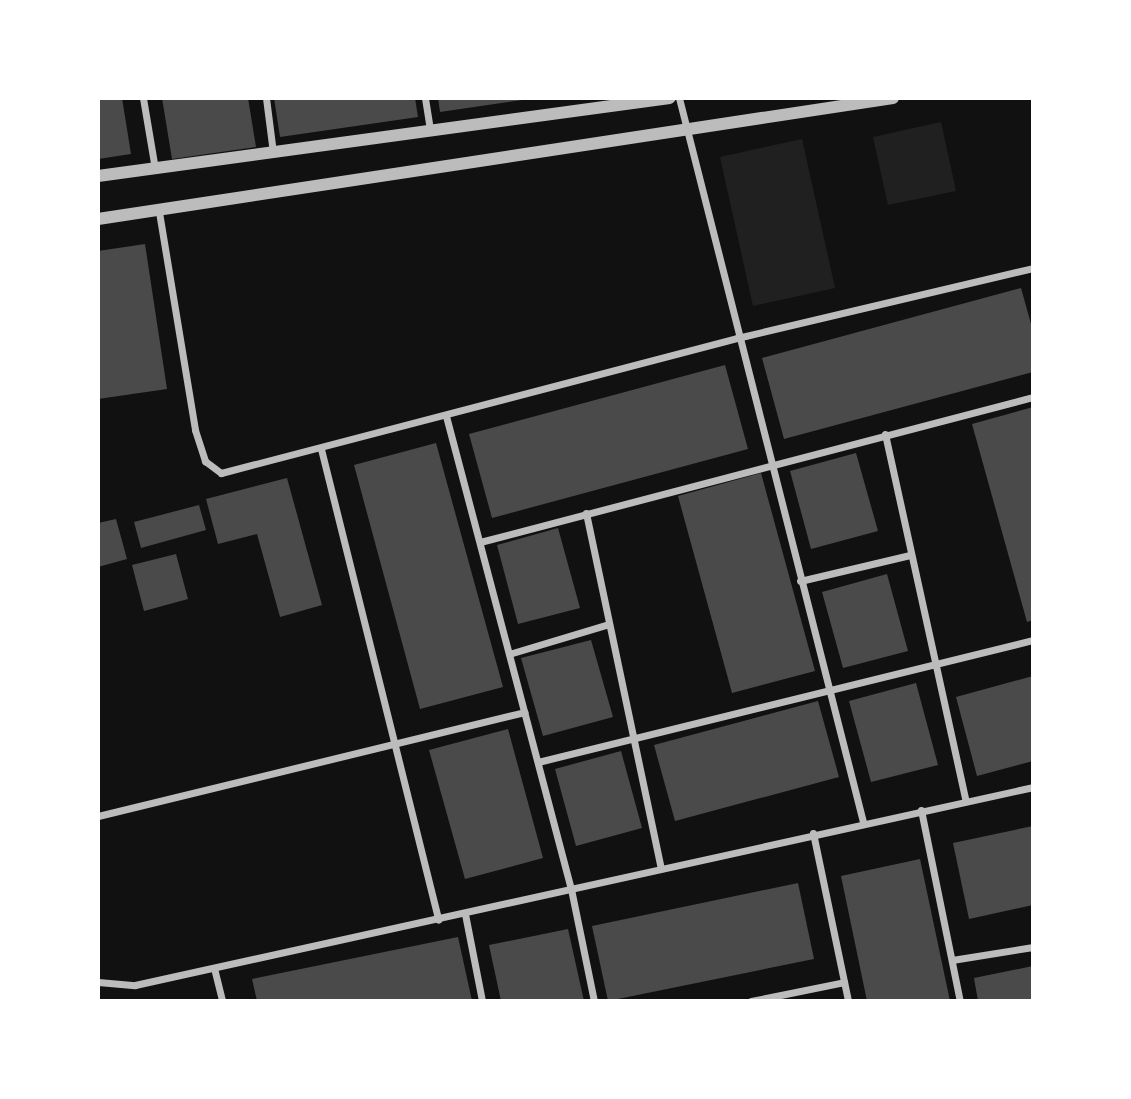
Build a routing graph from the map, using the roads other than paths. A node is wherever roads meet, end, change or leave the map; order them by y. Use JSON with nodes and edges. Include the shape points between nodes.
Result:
{"nodes":[{"id":1,"x":143,"y":98,"type":"edge"},
{"id":2,"x":266,"y":98,"type":"edge"},
{"id":3,"x":425,"y":98,"type":"edge"},
{"id":4,"x":670,"y":98,"type":"edge"},
{"id":5,"x":679,"y":98,"type":"edge"},
{"id":6,"x":893,"y":98,"type":"edge"},
{"id":7,"x":684,"y":130,"type":"junction"},
{"id":8,"x":430,"y":132,"type":"junction"},
{"id":9,"x":273,"y":153,"type":"junction"},
{"id":10,"x":155,"y":169,"type":"junction"},
{"id":11,"x":98,"y":176,"type":"edge"},
{"id":12,"x":159,"y":212,"type":"junction"},
{"id":13,"x":98,"y":219,"type":"edge"},
{"id":14,"x":1033,"y":268,"type":"edge"},
{"id":15,"x":737,"y":338,"type":"junction"},
{"id":16,"x":1033,"y":397,"type":"edge"},
{"id":17,"x":446,"y":415,"type":"junction"},
{"id":18,"x":885,"y":434,"type":"junction"},
{"id":19,"x":321,"y":449,"type":"junction"},
{"id":20,"x":769,"y":464,"type":"junction"},
{"id":21,"x":586,"y":513,"type":"junction"},
{"id":22,"x":480,"y":541,"type":"junction"},
{"id":23,"x":910,"y":555,"type":"junction"},
{"id":24,"x":800,"y":581,"type":"junction"},
{"id":25,"x":610,"y":624,"type":"junction"},
{"id":26,"x":1033,"y":640,"type":"edge"},
{"id":27,"x":509,"y":654,"type":"junction"},
{"id":28,"x":936,"y":662,"type":"junction"},
{"id":29,"x":828,"y":689,"type":"junction"},
{"id":30,"x":524,"y":712,"type":"junction"},
{"id":31,"x":633,"y":738,"type":"junction"},
{"id":32,"x":395,"y":746,"type":"junction"},
{"id":33,"x":538,"y":762,"type":"junction"},
{"id":34,"x":1033,"y":787,"type":"edge"},
{"id":35,"x":967,"y":801,"type":"junction"},
{"id":36,"x":922,"y":810,"type":"junction"},
{"id":37,"x":98,"y":816,"type":"edge"},
{"id":38,"x":863,"y":822,"type":"junction"},
{"id":39,"x":813,"y":833,"type":"junction"},
{"id":40,"x":661,"y":868,"type":"junction"},
{"id":41,"x":571,"y":889,"type":"junction"},
{"id":42,"x":465,"y":914,"type":"junction"},
{"id":43,"x":438,"y":920,"type":"junction"},
{"id":44,"x":1033,"y":947,"type":"edge"},
{"id":45,"x":952,"y":960,"type":"junction"},
{"id":46,"x":214,"y":968,"type":"junction"},
{"id":47,"x":98,"y":982,"type":"edge"},
{"id":48,"x":844,"y":982,"type":"junction"},
{"id":49,"x":222,"y":1001,"type":"edge"},
{"id":50,"x":482,"y":1001,"type":"edge"},
{"id":51,"x":594,"y":1001,"type":"edge"},
{"id":52,"x":751,"y":1001,"type":"edge"},
{"id":53,"x":848,"y":1001,"type":"edge"},
{"id":54,"x":960,"y":1001,"type":"edge"}],
"edges":[{"from":1,"to":10,"type":"street"},
{"from":2,"to":9,"type":"street"},
{"from":3,"to":8,"type":"street"},
{"from":4,"to":8,"type":"street"},
{"from":5,"to":7,"type":"street"},
{"from":6,"to":7,"type":"street"},
{"from":7,"to":12,"type":"street"},
{"from":7,"to":15,"type":"street"},
{"from":8,"to":9,"type":"street"},
{"from":9,"to":10,"type":"street"},
{"from":10,"to":11,"type":"street"},
{"from":12,"to":13,"type":"street"},
{"from":12,"to":19,"type":"street","via":[[195,430],[208,466],[232,472]]},
{"from":14,"to":15,"type":"street"},
{"from":15,"to":17,"type":"street"},
{"from":15,"to":20,"type":"street"},
{"from":16,"to":18,"type":"street"},
{"from":17,"to":19,"type":"street"},
{"from":17,"to":22,"type":"street"},
{"from":18,"to":20,"type":"street"},
{"from":18,"to":23,"type":"street"},
{"from":19,"to":32,"type":"street"},
{"from":20,"to":21,"type":"street"},
{"from":20,"to":24,"type":"street"},
{"from":21,"to":22,"type":"street"},
{"from":21,"to":25,"type":"street"},
{"from":22,"to":27,"type":"street"},
{"from":23,"to":24,"type":"street"},
{"from":23,"to":28,"type":"street"},
{"from":24,"to":29,"type":"street"},
{"from":25,"to":27,"type":"street"},
{"from":25,"to":31,"type":"street"},
{"from":26,"to":28,"type":"street"},
{"from":27,"to":30,"type":"street"},
{"from":28,"to":29,"type":"street"},
{"from":28,"to":35,"type":"street"},
{"from":29,"to":31,"type":"street"},
{"from":29,"to":38,"type":"street"},
{"from":30,"to":32,"type":"street"},
{"from":30,"to":33,"type":"street"},
{"from":31,"to":33,"type":"street"},
{"from":31,"to":40,"type":"street"},
{"from":32,"to":37,"type":"street"},
{"from":32,"to":43,"type":"street"},
{"from":33,"to":41,"type":"street"},
{"from":34,"to":35,"type":"street"},
{"from":35,"to":36,"type":"street"},
{"from":36,"to":38,"type":"street"},
{"from":36,"to":45,"type":"street"},
{"from":38,"to":39,"type":"street"},
{"from":39,"to":40,"type":"street"},
{"from":39,"to":48,"type":"street"},
{"from":40,"to":41,"type":"street"},
{"from":41,"to":42,"type":"street"},
{"from":41,"to":51,"type":"street"},
{"from":42,"to":43,"type":"street"},
{"from":42,"to":50,"type":"street"},
{"from":43,"to":46,"type":"street"},
{"from":44,"to":45,"type":"street"},
{"from":45,"to":54,"type":"street"},
{"from":46,"to":47,"type":"street","via":[[124,986]]},
{"from":46,"to":49,"type":"street"},
{"from":48,"to":52,"type":"street"},
{"from":48,"to":53,"type":"street"}]}
